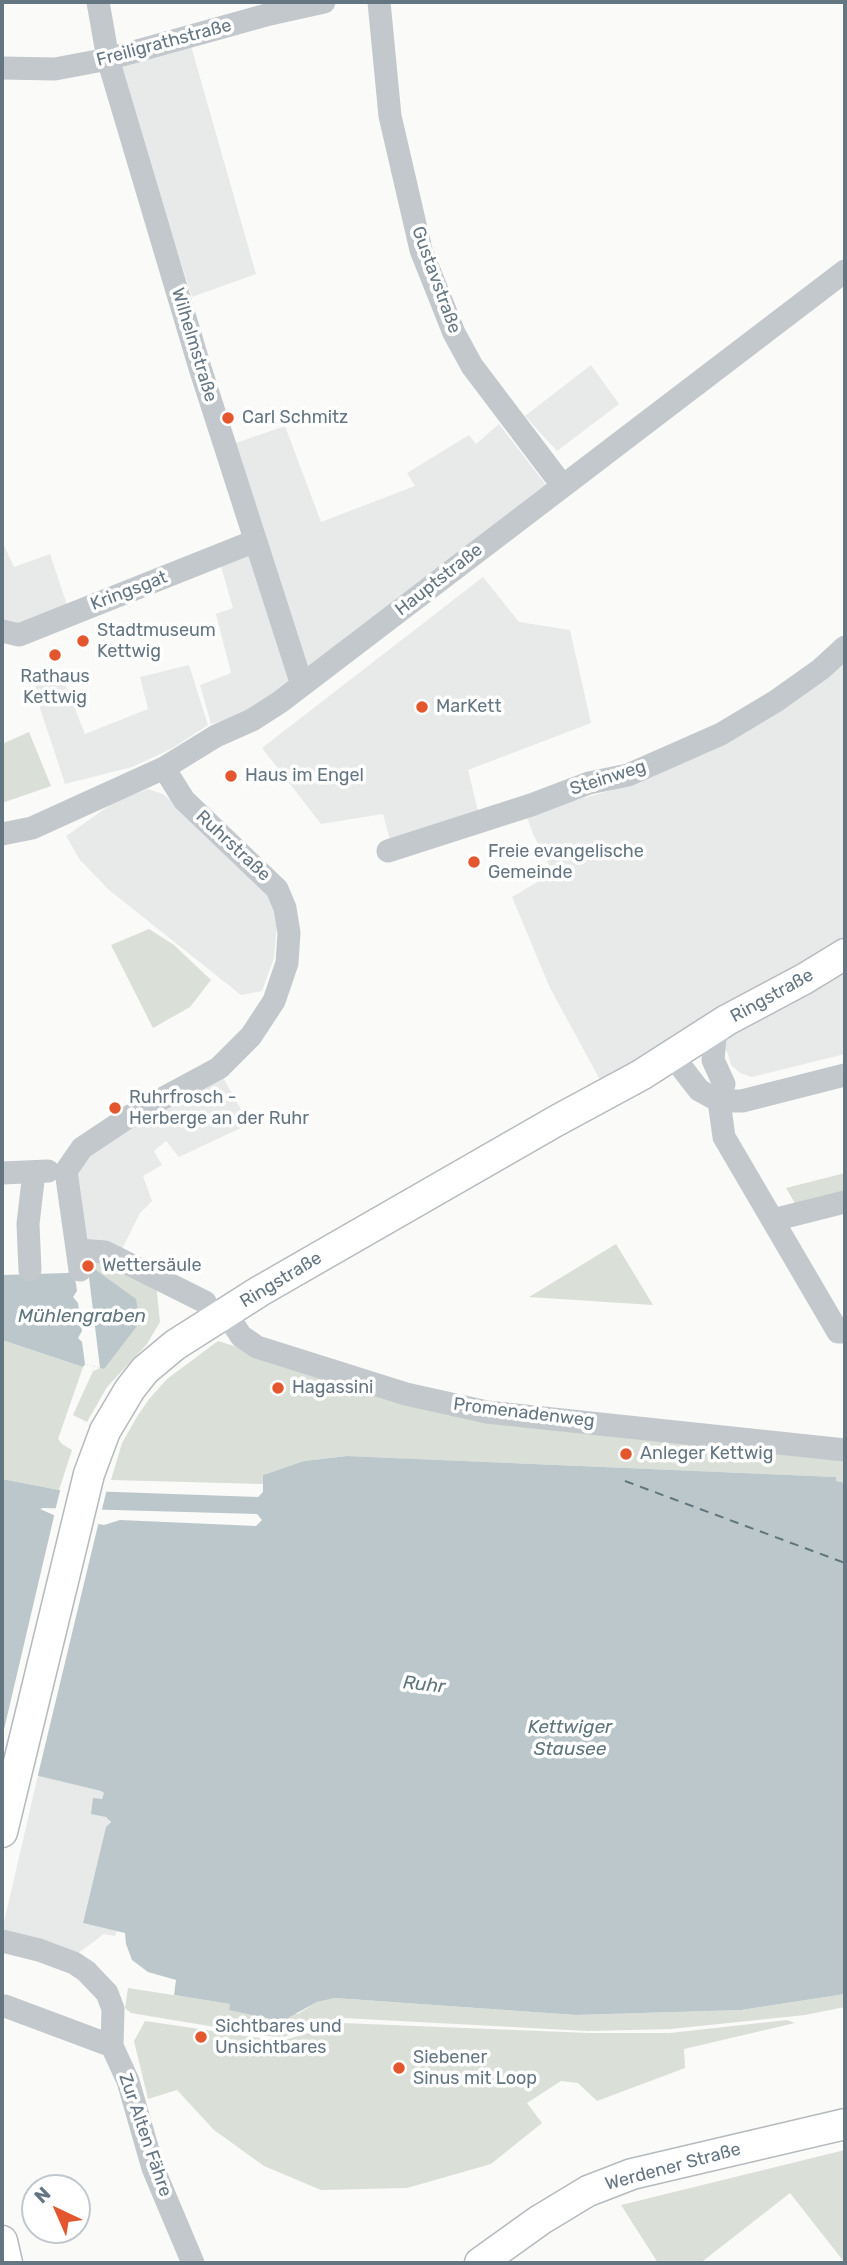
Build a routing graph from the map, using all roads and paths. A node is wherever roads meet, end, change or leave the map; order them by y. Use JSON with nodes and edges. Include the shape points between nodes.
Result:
{"nodes":[{"id":1,"x":98,"y":2,"type":"edge"},
{"id":2,"x":324,"y":2,"type":"edge"},
{"id":3,"x":379,"y":2,"type":"edge"},
{"id":4,"x":108,"y":59,"type":"junction"},
{"id":5,"x":2,"y":68,"type":"edge"},
{"id":6,"x":845,"y":271,"type":"edge"},
{"id":7,"x":562,"y":485,"type":"junction"},
{"id":8,"x":255,"y":541,"type":"junction"},
{"id":9,"x":10,"y":633,"type":"edge"},
{"id":10,"x":845,"y":647,"type":"edge"},
{"id":11,"x":302,"y":685,"type":"junction"},
{"id":12,"x":164,"y":768,"type":"junction"},
{"id":13,"x":2,"y":834,"type":"edge"},
{"id":14,"x":388,"y":851,"type":"dead end"},
{"id":15,"x":845,"y":954,"type":"edge"},
{"id":16,"x":727,"y":1020,"type":"junction"},
{"id":17,"x":672,"y":1055,"type":"junction"},
{"id":18,"x":845,"y":1075,"type":"edge"},
{"id":19,"x":719,"y":1101,"type":"junction"},
{"id":20,"x":66,"y":1171,"type":"junction"},
{"id":21,"x":34,"y":1172,"type":"junction"},
{"id":22,"x":2,"y":1173,"type":"edge"},
{"id":23,"x":845,"y":1202,"type":"edge"},
{"id":24,"x":773,"y":1220,"type":"junction"},
{"id":25,"x":30,"y":1270,"type":"dead end"},
{"id":26,"x":216,"y":1308,"type":"junction"},
{"id":27,"x":845,"y":1332,"type":"edge"},
{"id":28,"x":845,"y":1450,"type":"edge"},
{"id":29,"x":2,"y":1832,"type":"edge"},
{"id":30,"x":2,"y":1941,"type":"edge"},
{"id":31,"x":5,"y":2006,"type":"dead end"},
{"id":32,"x":112,"y":2046,"type":"junction"},
{"id":33,"x":845,"y":2124,"type":"edge"},
{"id":34,"x":2,"y":2241,"type":"edge"},
{"id":35,"x":7,"y":2263,"type":"edge"},
{"id":36,"x":193,"y":2263,"type":"edge"},
{"id":37,"x":480,"y":2263,"type":"edge"}],
"edges":[{"from":1,"to":4,"type":"street","name":"Wilhelmstraße"},
{"from":2,"to":4,"type":"street","name":"Freiligrathstraße"},
{"from":3,"to":7,"type":"street","name":"Gustavstraße","via":[[390,116],[421,250],[472,366]]},
{"from":4,"to":5,"type":"street","name":"Freiligrathstraße","via":[[55,69]]},
{"from":4,"to":8,"type":"street","name":"Wilhelmstraße"},
{"from":6,"to":7,"type":"street","name":"Hauptstraße"},
{"from":7,"to":11,"type":"street","name":"Hauptstraße"},
{"from":8,"to":9,"type":"street","name":"Kringsgat"},
{"from":8,"to":11,"type":"street","name":"Wilhelmstraße"},
{"from":10,"to":14,"type":"street","name":"Steinweg","via":[[776,701],[720,734],[628,775],[589,783]]},
{"from":11,"to":12,"type":"street","name":"Hauptstraße","via":[[251,720]]},
{"from":12,"to":13,"type":"street","name":"Hauptstraße","via":[[32,828]]},
{"from":12,"to":20,"type":"street","name":"Ruhrstraße","via":[[184,800],[277,889],[289,933],[287,963],[274,1001],[251,1036],[219,1068],[82,1148]]},
{"from":15,"to":16,"type":"main road","name":"Ringstraße"},
{"from":16,"to":17,"type":"main road","name":"Ringstraße"},
{"from":16,"to":19,"type":"street","via":[[715,1037],[713,1060],[724,1084]]},
{"from":17,"to":19,"type":"street","via":[[699,1090]]},
{"from":17,"to":26,"type":"main road","name":"Ringstraße"},
{"from":18,"to":19,"type":"street","via":[[742,1101]]},
{"from":19,"to":24,"type":"street","via":[[724,1137]]},
{"from":20,"to":21,"type":"street"},
{"from":20,"to":26,"type":"street","via":[[79,1260],[105,1252]]},
{"from":21,"to":22,"type":"street"},
{"from":21,"to":25,"type":"street","via":[[28,1224]]},
{"from":23,"to":24,"type":"street"},
{"from":24,"to":27,"type":"street","via":[[838,1332]]},
{"from":26,"to":28,"type":"street","name":"Promenadenweg","via":[[257,1347],[406,1394],[487,1412]]},
{"from":26,"to":29,"type":"main road","name":"Ringstraße","via":[[145,1370],[116,1411],[95,1453]]},
{"from":30,"to":32,"type":"street","name":"Zur Alten Fähre","via":[[74,1963],[96,1980],[113,2009]]},
{"from":31,"to":32,"type":"street"},
{"from":32,"to":36,"type":"street","name":"Zur Alten Fähre","via":[[128,2081],[153,2168]]},
{"from":33,"to":37,"type":"main road","name":"Werdener Straße","via":[[632,2174],[588,2191]]},
{"from":34,"to":35,"type":"main road"}]}
